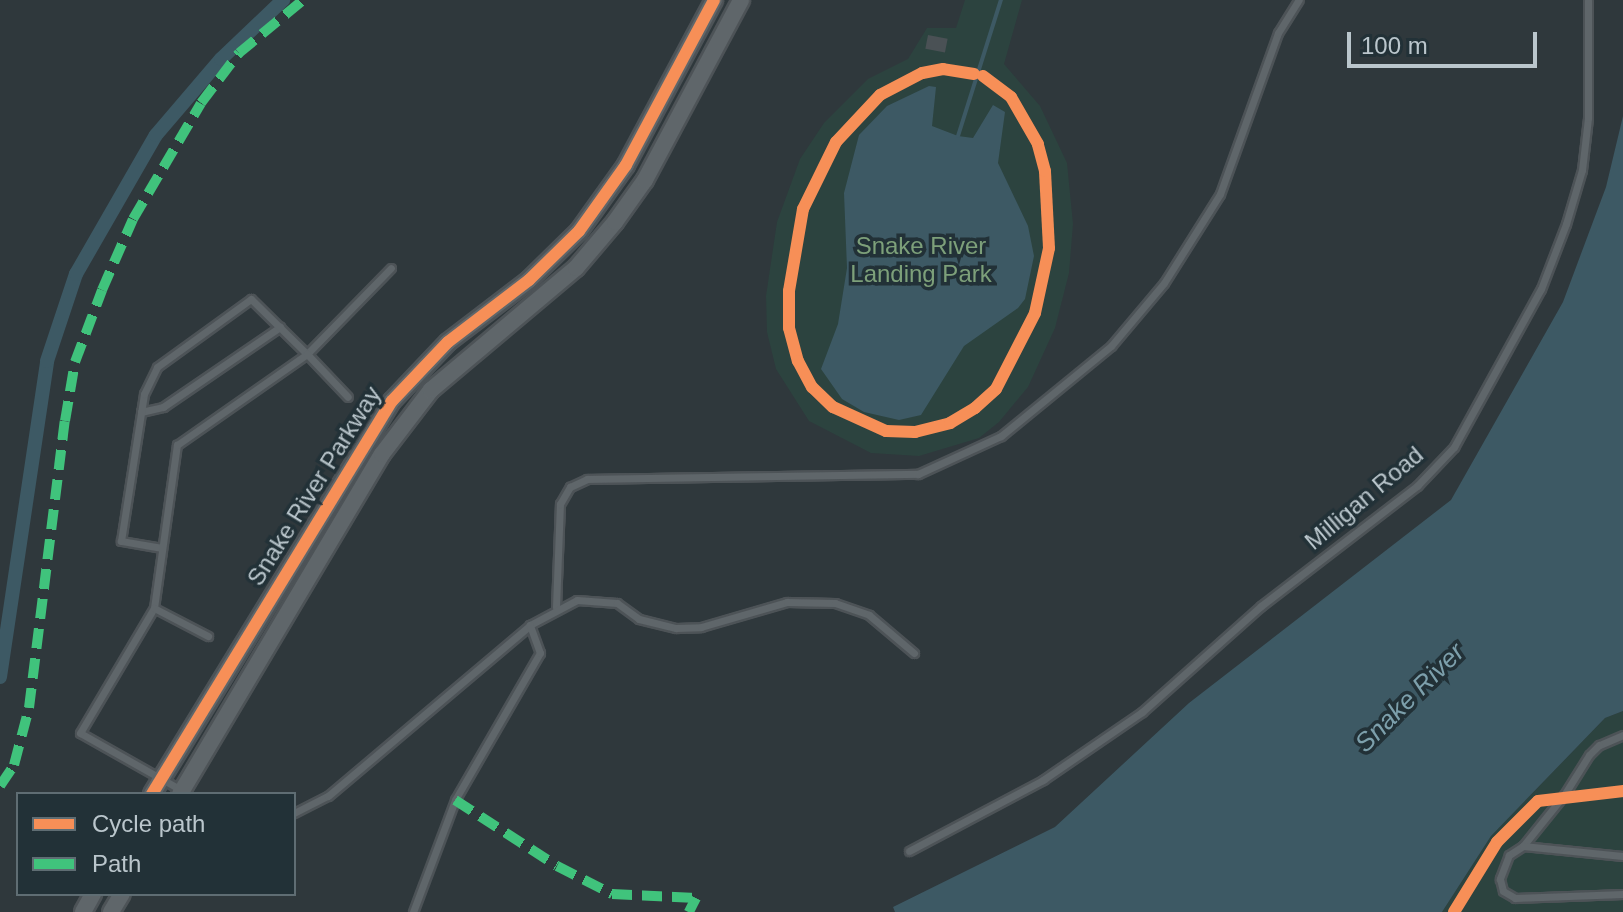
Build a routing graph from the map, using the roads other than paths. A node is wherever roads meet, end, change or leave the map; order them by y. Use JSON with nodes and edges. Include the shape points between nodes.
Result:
{"nodes":[{"id":1,"x":714,"y":0,"type":"edge"},
{"id":2,"x":741,"y":0,"type":"edge"},
{"id":3,"x":1299,"y":0,"type":"edge"},
{"id":4,"x":1588,"y":0,"type":"edge"},
{"id":5,"x":391,"y":268,"type":"dead end"},
{"id":6,"x":280,"y":327,"type":"junction"},
{"id":7,"x":307,"y":354,"type":"junction"},
{"id":8,"x":348,"y":397,"type":"dead end"},
{"id":9,"x":141,"y":412,"type":"junction"},
{"id":10,"x":162,"y":548,"type":"junction"},
{"id":11,"x":556,"y":607,"type":"junction"},
{"id":12,"x":154,"y":608,"type":"junction"},
{"id":13,"x":530,"y":625,"type":"junction"},
{"id":14,"x":208,"y":636,"type":"dead end"},
{"id":15,"x":914,"y":653,"type":"dead end"},
{"id":16,"x":1623,"y":735,"type":"edge"},
{"id":17,"x":156,"y":787,"type":"edge"},
{"id":18,"x":179,"y":792,"type":"edge"},
{"id":19,"x":185,"y":792,"type":"edge"},
{"id":20,"x":296,"y":812,"type":"edge"},
{"id":21,"x":1523,"y":846,"type":"junction"},
{"id":22,"x":909,"y":851,"type":"dead end"},
{"id":23,"x":1623,"y":856,"type":"edge"},
{"id":24,"x":1623,"y":894,"type":"edge"},
{"id":25,"x":413,"y":912,"type":"edge"}],
"edges":[{"from":1,"to":17,"type":"street","name":"Snake River Parkway","via":[[626,165],[579,231],[529,280],[448,342],[392,401]]},
{"from":2,"to":19,"type":"street","name":"Snake River Parkway","via":[[645,180],[615,222],[566,277],[440,381],[382,454]]},
{"from":3,"to":11,"type":"lane","via":[[1278,33],[1220,194],[1164,283],[1111,346],[1001,436],[918,474],[587,479],[570,487],[560,504]]},
{"from":4,"to":22,"type":"lane","name":"Milligan Road","via":[[1588,118],[1582,170],[1566,224],[1541,289],[1454,447],[1417,486],[1261,606],[1142,712],[1043,780]]},
{"from":5,"to":7,"type":"lane"},
{"from":6,"to":7,"type":"lane"},
{"from":6,"to":9,"type":"lane","via":[[163,407]]},
{"from":6,"to":9,"type":"lane","via":[[251,299],[157,367]]},
{"from":7,"to":8,"type":"lane"},
{"from":7,"to":10,"type":"lane","via":[[177,445]]},
{"from":9,"to":10,"type":"lane","via":[[121,541]]},
{"from":10,"to":12,"type":"lane"},
{"from":11,"to":13,"type":"lane"},
{"from":11,"to":15,"type":"lane","via":[[594,598],[617,603],[639,619],[676,628],[701,627],[787,602],[835,603],[869,615]]},
{"from":12,"to":14,"type":"lane"},
{"from":12,"to":17,"type":"lane","via":[[80,733]]},
{"from":13,"to":20,"type":"lane","via":[[328,796]]},
{"from":13,"to":25,"type":"lane","via":[[540,653],[455,800]]},
{"from":16,"to":21,"type":"lane","via":[[1599,745]]},
{"from":17,"to":18,"type":"lane"},
{"from":21,"to":23,"type":"lane"},
{"from":21,"to":24,"type":"lane","via":[[1509,855],[1500,879],[1503,891],[1515,898]]}]}
